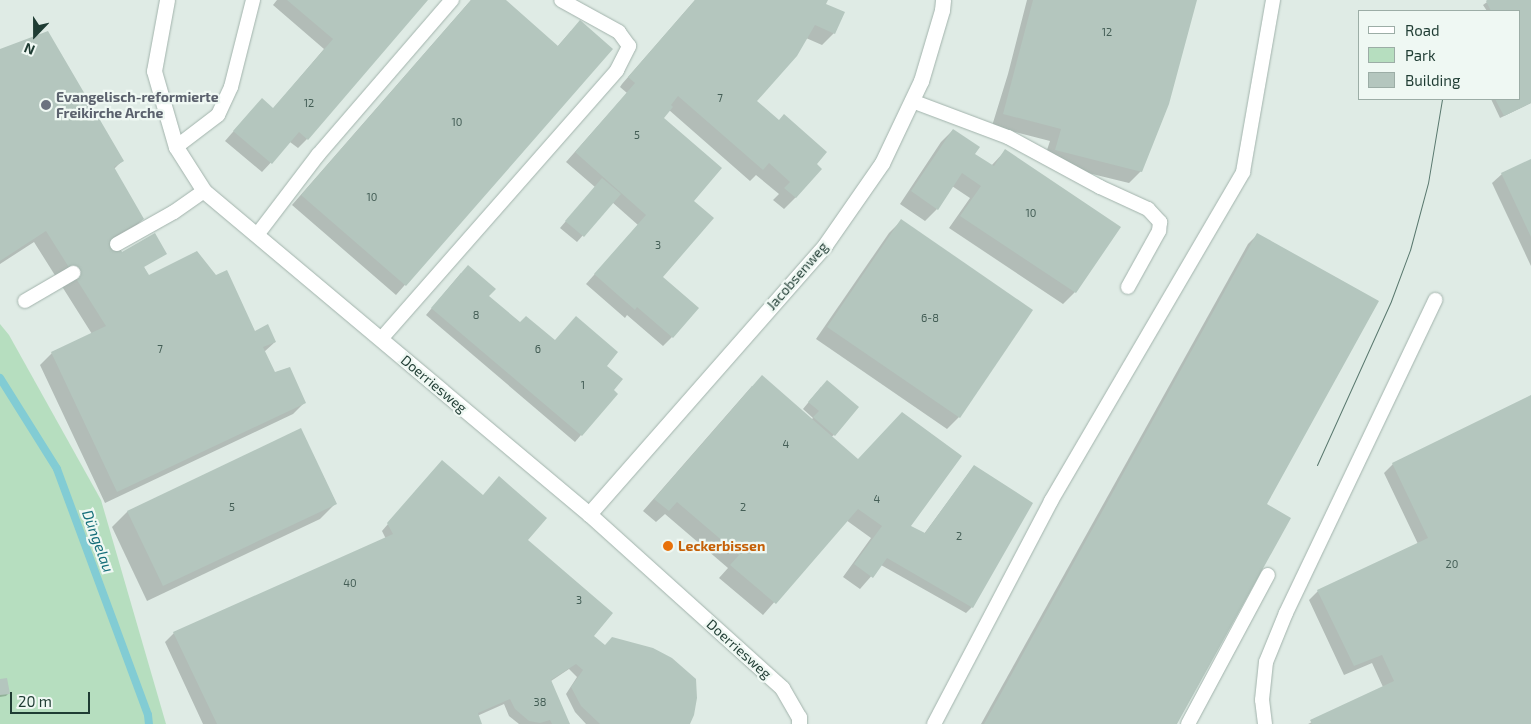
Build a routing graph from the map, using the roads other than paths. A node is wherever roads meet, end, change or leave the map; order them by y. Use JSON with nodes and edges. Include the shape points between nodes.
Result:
{"nodes":[{"id":1,"x":168,"y":0,"type":"edge"},
{"id":2,"x":253,"y":0,"type":"edge"},
{"id":3,"x":452,"y":0,"type":"edge"},
{"id":4,"x":561,"y":0,"type":"edge"},
{"id":5,"x":943,"y":0,"type":"edge"},
{"id":6,"x":1273,"y":0,"type":"edge"},
{"id":7,"x":912,"y":101,"type":"junction"},
{"id":8,"x":176,"y":147,"type":"junction"},
{"id":9,"x":204,"y":191,"type":"junction"},
{"id":10,"x":257,"y":235,"type":"junction"},
{"id":11,"x":118,"y":244,"type":"dead end"},
{"id":12,"x":73,"y":273,"type":"dead end"},
{"id":13,"x":1128,"y":287,"type":"dead end"},
{"id":14,"x":1435,"y":300,"type":"dead end"},
{"id":15,"x":25,"y":301,"type":"dead end"},
{"id":16,"x":381,"y":339,"type":"junction"},
{"id":17,"x":589,"y":514,"type":"junction"},
{"id":18,"x":1268,"y":575,"type":"dead end"},
{"id":19,"x":799,"y":724,"type":"edge"},
{"id":20,"x":934,"y":724,"type":"edge"},
{"id":21,"x":1188,"y":724,"type":"edge"},
{"id":22,"x":1265,"y":724,"type":"edge"}],
"edges":[{"from":1,"to":8,"type":"street","name":"Doerriesweg","via":[[154,71]]},
{"from":2,"to":8,"type":"lane","via":[[231,87],[218,115]]},
{"from":3,"to":10,"type":"lane","via":[[318,155]]},
{"from":4,"to":16,"type":"lane","via":[[619,32],[629,46],[617,70]]},
{"from":5,"to":7,"type":"street","name":"Jacobsenweg","via":[[921,81]]},
{"from":6,"to":20,"type":"lane","via":[[1243,172],[1051,501]]},
{"from":7,"to":13,"type":"lane","via":[[1008,137],[1148,209],[1160,222],[1159,231]]},
{"from":7,"to":17,"type":"street","name":"Jacobsenweg","via":[[882,162],[825,245]]},
{"from":8,"to":9,"type":"street","name":"Doerriesweg"},
{"from":9,"to":10,"type":"street","name":"Doerriesweg"},
{"from":9,"to":11,"type":"lane"},
{"from":10,"to":16,"type":"street","name":"Doerriesweg"},
{"from":12,"to":15,"type":"lane"},
{"from":14,"to":22,"type":"lane","via":[[1290,604],[1266,662],[1262,700]]},
{"from":16,"to":17,"type":"street","name":"Doerriesweg"},
{"from":17,"to":19,"type":"street","name":"Doerriesweg","via":[[782,688],[799,717]]},
{"from":18,"to":21,"type":"lane"}]}
